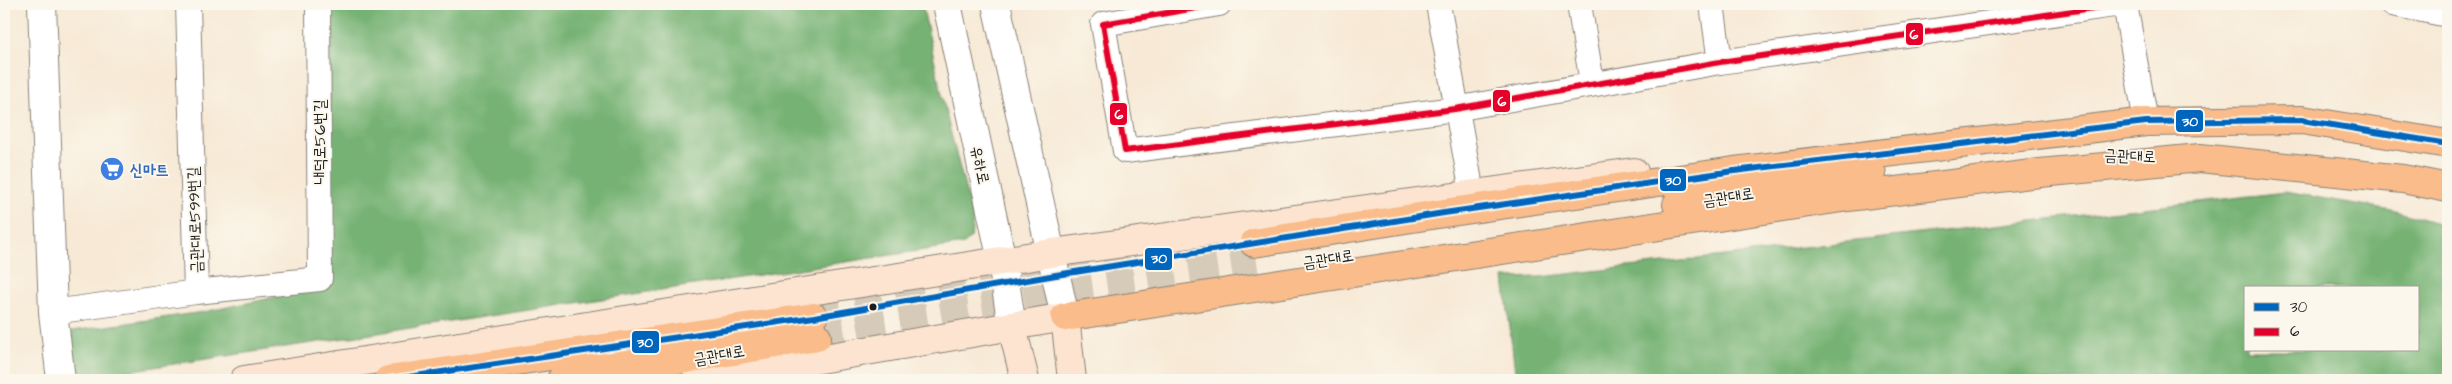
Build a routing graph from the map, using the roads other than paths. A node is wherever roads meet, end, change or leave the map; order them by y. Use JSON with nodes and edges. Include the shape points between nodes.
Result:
{"nodes":[{"id":1,"x":42,"y":4,"type":"edge"},
{"id":2,"x":188,"y":4,"type":"edge"},
{"id":3,"x":318,"y":4,"type":"edge"},
{"id":4,"x":947,"y":4,"type":"edge"},
{"id":5,"x":996,"y":4,"type":"edge"},
{"id":6,"x":1219,"y":4,"type":"edge"},
{"id":7,"x":1438,"y":4,"type":"edge"},
{"id":8,"x":1579,"y":4,"type":"edge"},
{"id":9,"x":1712,"y":4,"type":"edge"},
{"id":10,"x":2121,"y":4,"type":"edge"},
{"id":11,"x":2125,"y":4,"type":"edge"},
{"id":12,"x":2392,"y":4,"type":"edge"},
{"id":13,"x":1182,"y":6,"type":"edge"},
{"id":14,"x":2448,"y":15,"type":"edge"},
{"id":15,"x":1720,"y":62,"type":"junction"},
{"id":16,"x":1592,"y":83,"type":"junction"},
{"id":17,"x":1455,"y":109,"type":"junction"},
{"id":18,"x":2146,"y":122,"type":"junction"},
{"id":19,"x":2448,"y":144,"type":"edge"},
{"id":20,"x":1867,"y":156,"type":"junction"},
{"id":21,"x":2200,"y":158,"type":"junction"},
{"id":22,"x":2448,"y":188,"type":"edge"},
{"id":23,"x":1472,"y":193,"type":"junction"},
{"id":24,"x":1052,"y":253,"type":"junction"},
{"id":25,"x":1002,"y":261,"type":"junction"},
{"id":26,"x":196,"y":292,"type":"junction"},
{"id":27,"x":53,"y":312,"type":"junction"},
{"id":28,"x":1065,"y":317,"type":"junction"},
{"id":29,"x":1012,"y":327,"type":"junction"},
{"id":30,"x":61,"y":380,"type":"edge"},
{"id":31,"x":244,"y":380,"type":"edge"},
{"id":32,"x":388,"y":380,"type":"edge"},
{"id":33,"x":561,"y":380,"type":"edge"},
{"id":34,"x":696,"y":380,"type":"edge"},
{"id":35,"x":1025,"y":380,"type":"edge"},
{"id":36,"x":1072,"y":380,"type":"edge"}],
"edges":[{"from":1,"to":27,"type":"street"},
{"from":2,"to":26,"type":"street","name":"금관대로599번길"},
{"from":3,"to":26,"type":"street","name":"내덕로56번길","via":[[320,279]]},
{"from":4,"to":25,"type":"street","name":"유하로"},
{"from":5,"to":24,"type":"street"},
{"from":6,"to":13,"type":"street"},
{"from":7,"to":17,"type":"street"},
{"from":8,"to":16,"type":"street"},
{"from":9,"to":15,"type":"street"},
{"from":10,"to":15,"type":"street"},
{"from":11,"to":18,"type":"street"},
{"from":12,"to":14,"type":"street"},
{"from":13,"to":17,"type":"street","via":[[1103,24],[1125,151]]},
{"from":15,"to":16,"type":"street"},
{"from":16,"to":17,"type":"street"},
{"from":17,"to":23,"type":"street"},
{"from":18,"to":19,"type":"main road","name":"금관대로","via":[[2302,120]]},
{"from":18,"to":20,"type":"main road","name":"금관대로"},
{"from":20,"to":21,"type":"main road","name":"금관대로","via":[[1454,211],[1256,256],[2034,153]]},
{"from":20,"to":23,"type":"main road","via":[[1725,160]]},
{"from":21,"to":22,"type":"main road","via":[[2403,178]]},
{"from":21,"to":28,"type":"main road","via":[[2040,172],[1848,197]]},
{"from":23,"to":24,"type":"main road"},
{"from":24,"to":25,"type":"main road"},
{"from":24,"to":28,"type":"street"},
{"from":25,"to":29,"type":"street","name":"유하로"},
{"from":25,"to":31,"type":"main road"},
{"from":26,"to":27,"type":"street","name":"금관대로599번길"},
{"from":27,"to":30,"type":"street"},
{"from":28,"to":29,"type":"main road"},
{"from":28,"to":36,"type":"main road"},
{"from":29,"to":34,"type":"main road"},
{"from":29,"to":35,"type":"main road"},
{"from":32,"to":33,"type":"main road","name":"금관대로","via":[[816,327]]}]}
